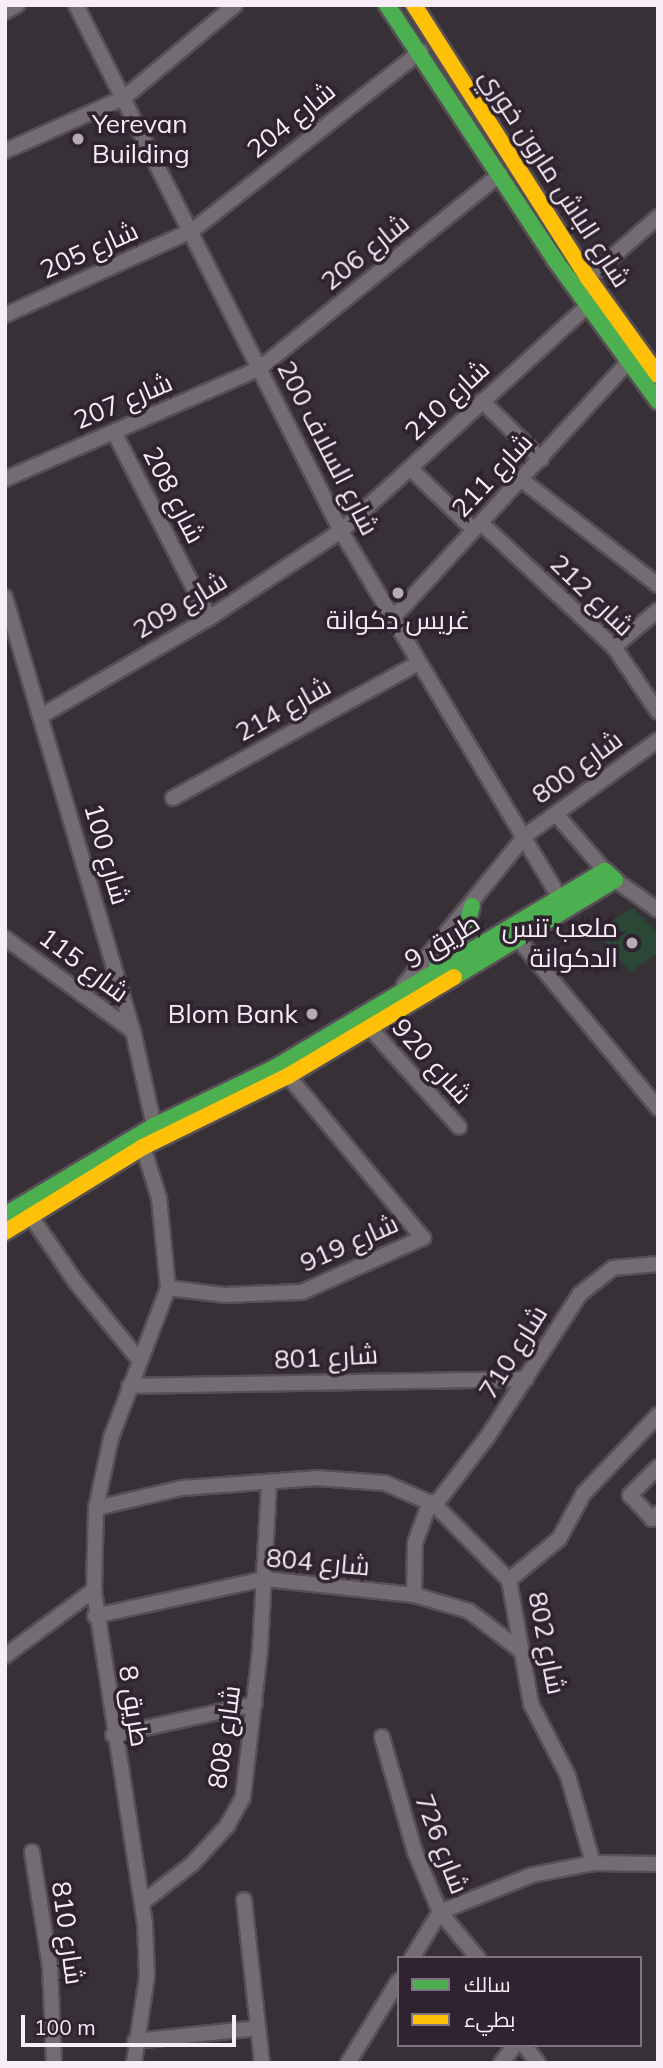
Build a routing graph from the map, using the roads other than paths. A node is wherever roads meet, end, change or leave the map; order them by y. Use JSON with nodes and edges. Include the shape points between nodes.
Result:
{"nodes":[{"id":1,"x":17,"y":5,"type":"edge"},
{"id":2,"x":76,"y":5,"type":"edge"},
{"id":3,"x":235,"y":5,"type":"edge"},
{"id":4,"x":387,"y":5,"type":"edge"},
{"id":5,"x":418,"y":7,"type":"edge"},
{"id":6,"x":5,"y":12,"type":"edge"},
{"id":7,"x":421,"y":51,"type":"junction"},
{"id":8,"x":124,"y":97,"type":"junction"},
{"id":9,"x":5,"y":151,"type":"edge"},
{"id":10,"x":500,"y":174,"type":"junction"},
{"id":11,"x":658,"y":217,"type":"edge"},
{"id":12,"x":193,"y":230,"type":"junction"},
{"id":13,"x":589,"y":278,"type":"junction"},
{"id":14,"x":587,"y":306,"type":"junction"},
{"id":15,"x":5,"y":315,"type":"edge"},
{"id":16,"x":628,"y":362,"type":"junction"},
{"id":17,"x":260,"y":368,"type":"junction"},
{"id":18,"x":658,"y":375,"type":"edge"},
{"id":19,"x":482,"y":401,"type":"junction"},
{"id":20,"x":658,"y":401,"type":"edge"},
{"id":21,"x":114,"y":432,"type":"junction"},
{"id":22,"x":541,"y":459,"type":"junction"},
{"id":23,"x":410,"y":468,"type":"junction"},
{"id":24,"x":5,"y":479,"type":"edge"},
{"id":25,"x":522,"y":480,"type":"junction"},
{"id":26,"x":477,"y":527,"type":"junction"},
{"id":27,"x":341,"y":531,"type":"junction"},
{"id":28,"x":658,"y":585,"type":"edge"},
{"id":29,"x":5,"y":597,"type":"edge"},
{"id":30,"x":658,"y":610,"type":"edge"},
{"id":31,"x":209,"y":618,"type":"junction"},
{"id":32,"x":391,"y":620,"type":"junction"},
{"id":33,"x":614,"y":647,"type":"junction"},
{"id":34,"x":417,"y":664,"type":"junction"},
{"id":35,"x":658,"y":712,"type":"edge"},
{"id":36,"x":41,"y":716,"type":"junction"},
{"id":37,"x":658,"y":740,"type":"edge"},
{"id":38,"x":173,"y":798,"type":"dead end"},
{"id":39,"x":556,"y":814,"type":"junction"},
{"id":40,"x":526,"y":835,"type":"junction"},
{"id":41,"x":610,"y":875,"type":"junction"},
{"id":42,"x":564,"y":905,"type":"junction"},
{"id":43,"x":472,"y":906,"type":"junction"},
{"id":44,"x":658,"y":911,"type":"edge"},
{"id":45,"x":514,"y":934,"type":"junction"},
{"id":46,"x":5,"y":938,"type":"edge"},
{"id":47,"x":425,"y":979,"type":"junction"},
{"id":48,"x":392,"y":999,"type":"junction"},
{"id":49,"x":369,"y":1028,"type":"junction"},
{"id":50,"x":133,"y":1031,"type":"junction"},
{"id":51,"x":288,"y":1076,"type":"junction"},
{"id":52,"x":658,"y":1108,"type":"edge"},
{"id":53,"x":154,"y":1126,"type":"junction"},
{"id":54,"x":458,"y":1127,"type":"dead end"},
{"id":55,"x":143,"y":1147,"type":"junction"},
{"id":56,"x":5,"y":1215,"type":"edge"},
{"id":57,"x":30,"y":1215,"type":"junction"},
{"id":58,"x":5,"y":1232,"type":"edge"},
{"id":59,"x":658,"y":1264,"type":"edge"},
{"id":60,"x":168,"y":1288,"type":"junction"},
{"id":61,"x":140,"y":1361,"type":"junction"},
{"id":62,"x":526,"y":1379,"type":"junction"},
{"id":63,"x":129,"y":1386,"type":"junction"},
{"id":64,"x":658,"y":1415,"type":"edge"},
{"id":65,"x":658,"y":1467,"type":"edge"},
{"id":66,"x":269,"y":1483,"type":"junction"},
{"id":67,"x":433,"y":1503,"type":"junction"},
{"id":68,"x":96,"y":1508,"type":"junction"},
{"id":69,"x":658,"y":1513,"type":"edge"},
{"id":70,"x":265,"y":1579,"type":"junction"},
{"id":71,"x":509,"y":1580,"type":"junction"},
{"id":72,"x":94,"y":1590,"type":"junction"},
{"id":73,"x":414,"y":1595,"type":"junction"},
{"id":74,"x":95,"y":1616,"type":"junction"},
{"id":75,"x":524,"y":1653,"type":"junction"},
{"id":76,"x":5,"y":1656,"type":"edge"},
{"id":77,"x":254,"y":1704,"type":"junction"},
{"id":78,"x":113,"y":1735,"type":"junction"},
{"id":79,"x":382,"y":1737,"type":"dead end"},
{"id":80,"x":32,"y":1852,"type":"dead end"},
{"id":81,"x":593,"y":1863,"type":"junction"},
{"id":82,"x":658,"y":1864,"type":"edge"},
{"id":83,"x":244,"y":1900,"type":"dead end"},
{"id":84,"x":142,"y":1903,"type":"junction"},
{"id":85,"x":440,"y":1912,"type":"junction"},
{"id":86,"x":413,"y":1956,"type":"edge"},
{"id":87,"x":476,"y":1956,"type":"edge"},
{"id":88,"x":397,"y":1983,"type":"edge"},
{"id":89,"x":258,"y":2028,"type":"junction"},
{"id":90,"x":135,"y":2041,"type":"junction"},
{"id":91,"x":513,"y":2047,"type":"edge"},
{"id":92,"x":526,"y":2047,"type":"edge"},
{"id":93,"x":54,"y":2063,"type":"edge"},
{"id":94,"x":134,"y":2063,"type":"edge"},
{"id":95,"x":262,"y":2063,"type":"edge"},
{"id":96,"x":348,"y":2063,"type":"edge"},
{"id":97,"x":501,"y":2063,"type":"edge"},
{"id":98,"x":538,"y":2063,"type":"edge"}],
"edges":[{"from":1,"to":6,"type":"street"},
{"from":2,"to":8,"type":"street","name":"200 شارع السلاف"},
{"from":3,"to":8,"type":"street"},
{"from":4,"to":7,"type":"street"},
{"from":5,"to":13,"type":"street","name":"شارع الباش مارون خوري"},
{"from":7,"to":10,"type":"street"},
{"from":7,"to":12,"type":"street","name":"شارع 204"},
{"from":8,"to":9,"type":"street"},
{"from":8,"to":12,"type":"street","name":"200 شارع السلاف"},
{"from":10,"to":14,"type":"street"},
{"from":10,"to":17,"type":"street","name":"شارع 206"},
{"from":11,"to":13,"type":"street"},
{"from":12,"to":15,"type":"street","name":"شارع 205"},
{"from":12,"to":17,"type":"street","name":"200 شارع السلاف"},
{"from":13,"to":18,"type":"street","name":"شارع الباش مارون خوري"},
{"from":14,"to":16,"type":"street"},
{"from":14,"to":19,"type":"street","name":"شارع 210"},
{"from":16,"to":20,"type":"street"},
{"from":16,"to":22,"type":"street","name":"شارع 211"},
{"from":17,"to":21,"type":"street","name":"شارع 207"},
{"from":17,"to":27,"type":"street","name":"200 شارع السلاف"},
{"from":19,"to":22,"type":"street"},
{"from":19,"to":23,"type":"street","name":"شارع 210"},
{"from":21,"to":24,"type":"street","name":"شارع 207"},
{"from":21,"to":31,"type":"street","name":"شارع 208"},
{"from":22,"to":25,"type":"street","name":"شارع 211"},
{"from":23,"to":26,"type":"street","name":"شارع 212"},
{"from":23,"to":27,"type":"street","name":"شارع 210"},
{"from":25,"to":26,"type":"street","name":"شارع 211"},
{"from":25,"to":28,"type":"street"},
{"from":26,"to":32,"type":"street","name":"شارع 211"},
{"from":26,"to":33,"type":"street","name":"شارع 212"},
{"from":27,"to":31,"type":"street","name":"شارع 209"},
{"from":27,"to":32,"type":"street","name":"200 شارع السلاف"},
{"from":29,"to":36,"type":"street","name":"شارع 100"},
{"from":30,"to":33,"type":"street"},
{"from":31,"to":36,"type":"street","name":"شارع 209"},
{"from":32,"to":34,"type":"street","name":"200 شارع السلاف"},
{"from":33,"to":35,"type":"street","name":"شارع 212"},
{"from":34,"to":38,"type":"street","name":"شارع 214"},
{"from":34,"to":40,"type":"street","name":"200 شارع السلاف"},
{"from":36,"to":50,"type":"street","name":"شارع 100"},
{"from":37,"to":39,"type":"street","name":"800 شارع"},
{"from":39,"to":40,"type":"street","name":"800 شارع"},
{"from":39,"to":41,"type":"street"},
{"from":40,"to":42,"type":"street","name":"200 شارع السلاف"},
{"from":40,"to":43,"type":"street","name":"800 شارع"},
{"from":41,"to":42,"type":"street","name":"9 طريق"},
{"from":41,"to":44,"type":"street"},
{"from":42,"to":45,"type":"street","name":"9 طريق"},
{"from":43,"to":47,"type":"street","via":[[464,934]]},
{"from":43,"to":48,"type":"street","name":"800 شارع"},
{"from":45,"to":47,"type":"street","name":"9 طريق"},
{"from":45,"to":49,"type":"street","name":"9 طريق"},
{"from":45,"to":52,"type":"street"},
{"from":46,"to":50,"type":"street","name":"شارع 115"},
{"from":47,"to":48,"type":"street","name":"9 طريق"},
{"from":48,"to":53,"type":"street","name":"9 طريق","via":[[274,1068]]},
{"from":49,"to":51,"type":"street","name":"9 طريق"},
{"from":49,"to":54,"type":"street","name":"شارع 920"},
{"from":50,"to":53,"type":"street","name":"شارع 100"},
{"from":51,"to":55,"type":"street","name":"9 طريق"},
{"from":51,"to":60,"type":"street","name":"شارع 919","via":[[423,1238],[302,1292],[224,1295]]},
{"from":53,"to":56,"type":"street","name":"9 طريق"},
{"from":55,"to":57,"type":"street","name":"9 طريق"},
{"from":55,"to":60,"type":"street","name":"طريق 8","via":[[159,1198]]},
{"from":57,"to":58,"type":"street","name":"9 طريق"},
{"from":57,"to":61,"type":"street","via":[[75,1281]]},
{"from":59,"to":62,"type":"street","name":"شارع 710","via":[[624,1265],[596,1279],[567,1312]]},
{"from":60,"to":61,"type":"street","name":"طريق 8"},
{"from":61,"to":63,"type":"street","name":"طريق 8"},
{"from":62,"to":63,"type":"street","name":"شارع 801"},
{"from":62,"to":67,"type":"street","name":"شارع 710"},
{"from":63,"to":68,"type":"street","name":"طريق 8"},
{"from":64,"to":71,"type":"street","via":[[584,1493],[559,1539]]},
{"from":65,"to":69,"type":"street","via":[[630,1495],[652,1519]]},
{"from":66,"to":67,"type":"street","name":"شارع 802","via":[[369,1480]]},
{"from":66,"to":68,"type":"street","name":"شارع 802","via":[[181,1488]]},
{"from":66,"to":70,"type":"street","name":"شارع 808"},
{"from":67,"to":71,"type":"street","name":"شارع 802"},
{"from":67,"to":73,"type":"street","name":"شارع 710","via":[[415,1543]]},
{"from":68,"to":72,"type":"street","name":"طريق 8"},
{"from":70,"to":73,"type":"street","name":"شارع 804"},
{"from":70,"to":74,"type":"street","name":"شارع 804"},
{"from":70,"to":77,"type":"street","name":"شارع 808"},
{"from":71,"to":75,"type":"street","name":"شارع 802"},
{"from":72,"to":74,"type":"street","name":"طريق 8"},
{"from":72,"to":76,"type":"street"},
{"from":73,"to":75,"type":"street","name":"شارع 804","via":[[469,1611]]},
{"from":74,"to":78,"type":"street","name":"طريق 8"},
{"from":75,"to":81,"type":"street","name":"شارع 802","via":[[531,1704],[568,1776]]},
{"from":77,"to":78,"type":"street"},
{"from":77,"to":84,"type":"street","name":"شارع 808","via":[[247,1778],[236,1812],[192,1863]]},
{"from":78,"to":84,"type":"street","name":"طريق 8"},
{"from":79,"to":85,"type":"street","name":"شارع 726","via":[[415,1852]]},
{"from":80,"to":93,"type":"street","name":"شارع 810","via":[[50,1967]]},
{"from":81,"to":82,"type":"street"},
{"from":81,"to":85,"type":"street","via":[[532,1875]]},
{"from":83,"to":89,"type":"street"},
{"from":84,"to":90,"type":"street","name":"طريق 8","via":[[146,1976]]},
{"from":85,"to":86,"type":"street"},
{"from":85,"to":87,"type":"street","name":"شارع 726"},
{"from":88,"to":96,"type":"street"},
{"from":89,"to":90,"type":"street"},
{"from":89,"to":95,"type":"street"},
{"from":90,"to":94,"type":"street","name":"طريق 8"},
{"from":91,"to":97,"type":"street"},
{"from":92,"to":98,"type":"street"}]}
